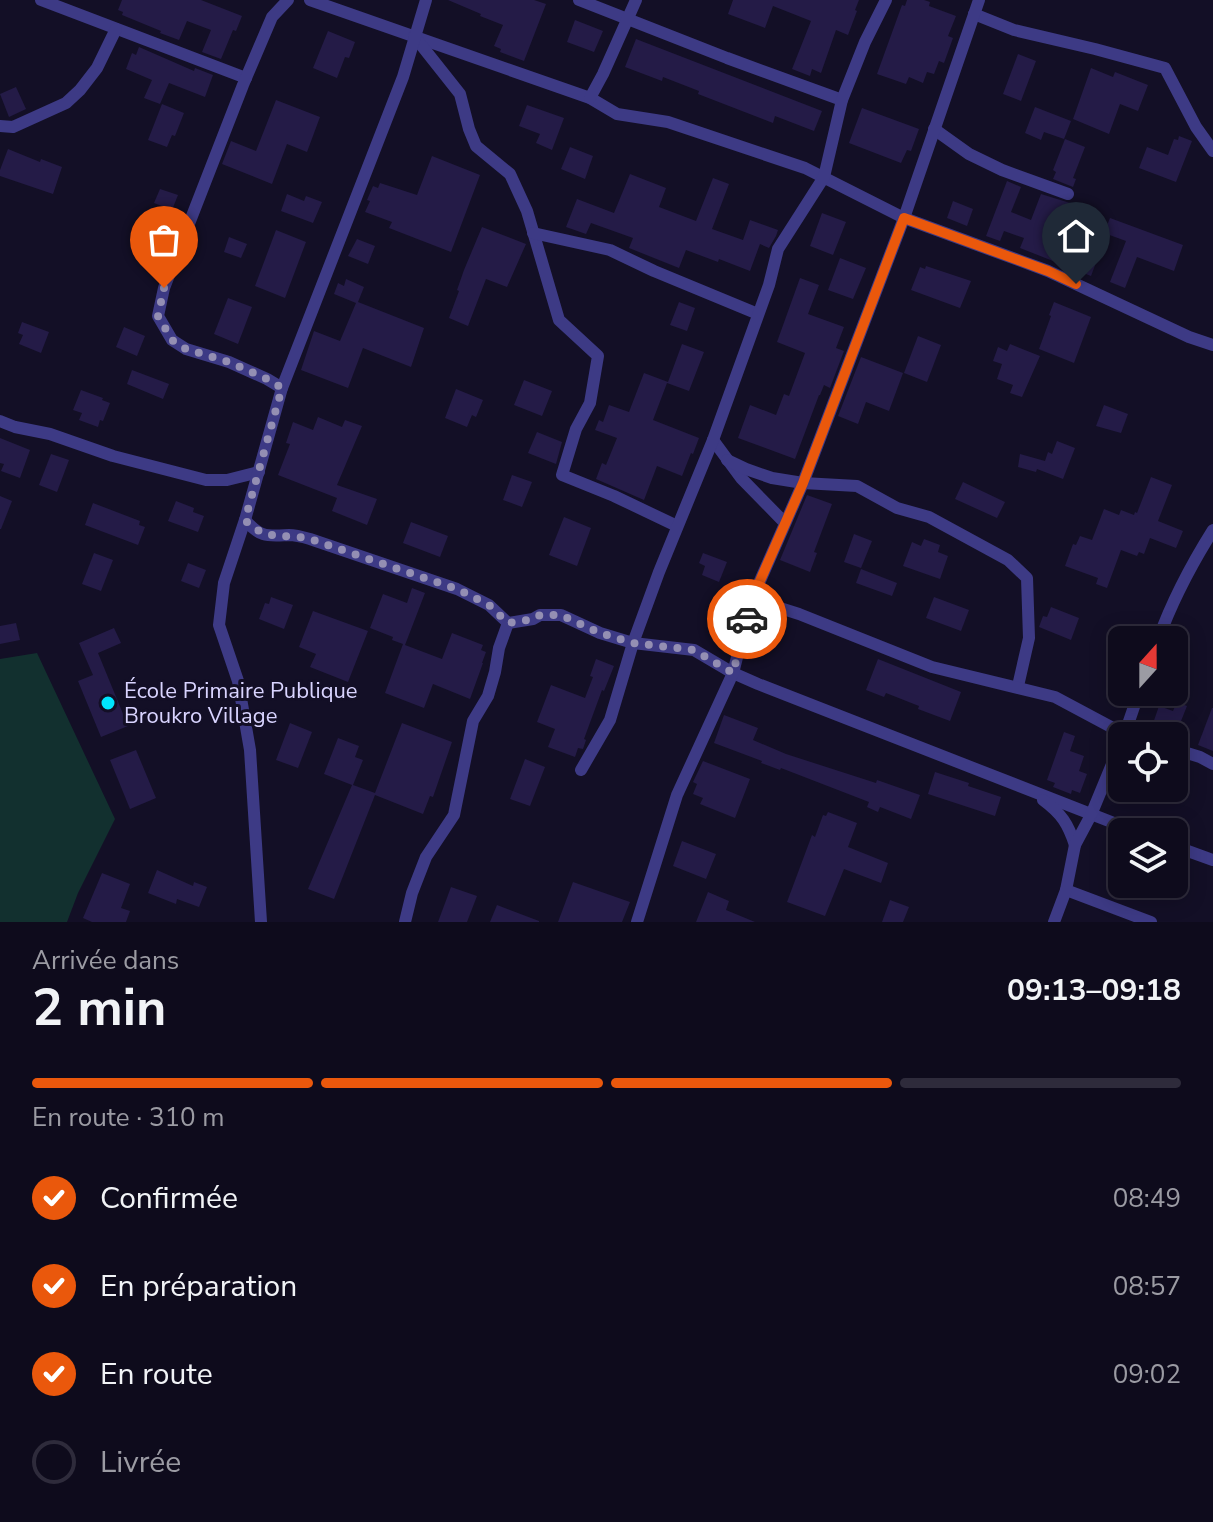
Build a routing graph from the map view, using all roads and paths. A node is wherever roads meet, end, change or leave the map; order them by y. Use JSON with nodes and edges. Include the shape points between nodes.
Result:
{"nodes":[{"id":1,"x":41,"y":0,"type":"edge"},
{"id":2,"x":288,"y":0,"type":"edge"},
{"id":3,"x":310,"y":0,"type":"edge"},
{"id":4,"x":426,"y":0,"type":"edge"},
{"id":5,"x":579,"y":0,"type":"edge"},
{"id":6,"x":636,"y":0,"type":"edge"},
{"id":7,"x":886,"y":0,"type":"edge"},
{"id":8,"x":979,"y":0,"type":"edge"},
{"id":9,"x":343,"y":5,"type":"edge"},
{"id":10,"x":974,"y":14,"type":"junction"},
{"id":11,"x":630,"y":18,"type":"junction"},
{"id":12,"x":116,"y":29,"type":"junction"},
{"id":13,"x":414,"y":36,"type":"junction"},
{"id":14,"x":246,"y":78,"type":"junction"},
{"id":15,"x":590,"y":98,"type":"junction"},
{"id":16,"x":842,"y":100,"type":"junction"},
{"id":17,"x":0,"y":126,"type":"edge"},
{"id":18,"x":934,"y":129,"type":"junction"},
{"id":19,"x":1213,"y":151,"type":"edge"},
{"id":20,"x":824,"y":177,"type":"junction"},
{"id":21,"x":1068,"y":194,"type":"dead end"},
{"id":22,"x":904,"y":218,"type":"junction"},
{"id":23,"x":533,"y":233,"type":"junction"},
{"id":24,"x":758,"y":314,"type":"junction"},
{"id":25,"x":1213,"y":345,"type":"edge"},
{"id":26,"x":282,"y":388,"type":"junction"},
{"id":27,"x":0,"y":421,"type":"edge"},
{"id":28,"x":713,"y":440,"type":"junction"},
{"id":29,"x":727,"y":460,"type":"junction"},
{"id":30,"x":259,"y":472,"type":"junction"},
{"id":31,"x":803,"y":483,"type":"junction"},
{"id":32,"x":245,"y":520,"type":"junction"},
{"id":33,"x":784,"y":522,"type":"junction"},
{"id":34,"x":677,"y":526,"type":"junction"},
{"id":35,"x":1213,"y":530,"type":"edge"},
{"id":36,"x":752,"y":599,"type":"junction"},
{"id":37,"x":508,"y":623,"type":"junction"},
{"id":38,"x":1163,"y":626,"type":"edge"},
{"id":39,"x":633,"y":643,"type":"junction"},
{"id":40,"x":733,"y":673,"type":"junction"},
{"id":41,"x":1018,"y":686,"type":"junction"},
{"id":42,"x":1108,"y":728,"type":"edge"},
{"id":43,"x":1188,"y":753,"type":"edge"},
{"id":44,"x":1213,"y":764,"type":"edge"},
{"id":45,"x":581,"y":770,"type":"dead end"},
{"id":46,"x":1108,"y":775,"type":"edge"},
{"id":47,"x":1030,"y":791,"type":"junction"},
{"id":48,"x":1091,"y":815,"type":"junction"},
{"id":49,"x":1108,"y":821,"type":"edge"},
{"id":50,"x":1075,"y":845,"type":"junction"},
{"id":51,"x":1188,"y":851,"type":"edge"},
{"id":52,"x":1213,"y":860,"type":"edge"},
{"id":53,"x":1066,"y":890,"type":"junction"},
{"id":54,"x":261,"y":922,"type":"edge"},
{"id":55,"x":405,"y":922,"type":"edge"},
{"id":56,"x":637,"y":922,"type":"edge"},
{"id":57,"x":1054,"y":922,"type":"edge"},
{"id":58,"x":1151,"y":922,"type":"edge"}],
"edges":[{"from":1,"to":12,"type":"street"},
{"from":2,"to":14,"type":"street","via":[[272,17]]},
{"from":3,"to":9,"type":"street"},
{"from":4,"to":13,"type":"street"},
{"from":5,"to":11,"type":"street"},
{"from":6,"to":11,"type":"street"},
{"from":7,"to":16,"type":"street"},
{"from":8,"to":10,"type":"street"},
{"from":9,"to":13,"type":"street"},
{"from":10,"to":18,"type":"street"},
{"from":10,"to":19,"type":"street","via":[[1014,30],[1165,68]]},
{"from":11,"to":15,"type":"street"},
{"from":11,"to":16,"type":"street"},
{"from":12,"to":14,"type":"street"},
{"from":12,"to":17,"type":"street","via":[[97,68],[66,103],[13,127]]},
{"from":13,"to":15,"type":"street"},
{"from":13,"to":23,"type":"street","via":[[460,94],[476,146],[510,174]]},
{"from":13,"to":26,"type":"street","via":[[403,77]]},
{"from":14,"to":26,"type":"street","via":[[164,288],[158,316],[172,340],[186,349],[229,362]]},
{"from":15,"to":20,"type":"street","via":[[617,114],[668,122]]},
{"from":16,"to":20,"type":"street"},
{"from":18,"to":21,"type":"street","via":[[969,154]]},
{"from":18,"to":22,"type":"street"},
{"from":20,"to":22,"type":"street"},
{"from":20,"to":24,"type":"street","via":[[778,249]]},
{"from":22,"to":25,"type":"street","via":[[1048,271]]},
{"from":22,"to":31,"type":"street"},
{"from":23,"to":24,"type":"street","via":[[610,250]]},
{"from":23,"to":34,"type":"street","via":[[559,320],[598,356],[590,403],[562,475]]},
{"from":24,"to":28,"type":"street"},
{"from":26,"to":30,"type":"street"},
{"from":27,"to":30,"type":"street","via":[[206,480]]},
{"from":28,"to":29,"type":"street"},
{"from":28,"to":34,"type":"street"},
{"from":29,"to":31,"type":"street","via":[[772,478]]},
{"from":29,"to":33,"type":"street"},
{"from":30,"to":32,"type":"street"},
{"from":31,"to":33,"type":"street"},
{"from":31,"to":41,"type":"street","via":[[857,486],[1008,560],[1027,578],[1029,638]]},
{"from":32,"to":37,"type":"street","via":[[264,535],[310,539],[457,589],[489,605]]},
{"from":32,"to":54,"type":"street","via":[[224,583],[219,625],[238,681],[250,750]]},
{"from":33,"to":36,"type":"street"},
{"from":34,"to":39,"type":"street"},
{"from":35,"to":38,"type":"street","via":[[1189,567]]},
{"from":36,"to":40,"type":"street"},
{"from":36,"to":41,"type":"street","via":[[932,667]]},
{"from":37,"to":39,"type":"street","via":[[561,615]]},
{"from":37,"to":55,"type":"street","via":[[488,696],[473,721],[454,815],[426,857]]},
{"from":39,"to":40,"type":"street","via":[[694,650]]},
{"from":39,"to":45,"type":"street","via":[[610,720]]},
{"from":40,"to":47,"type":"street"},
{"from":40,"to":56,"type":"street","via":[[677,795]]},
{"from":41,"to":42,"type":"street","via":[[1055,697]]},
{"from":43,"to":44,"type":"street"},
{"from":46,"to":48,"type":"street"},
{"from":47,"to":48,"type":"street"},
{"from":47,"to":50,"type":"street","via":[[1068,824]]},
{"from":48,"to":49,"type":"street"},
{"from":48,"to":50,"type":"street"},
{"from":50,"to":53,"type":"street"},
{"from":51,"to":52,"type":"street"},
{"from":53,"to":57,"type":"street"},
{"from":53,"to":58,"type":"street"}]}
